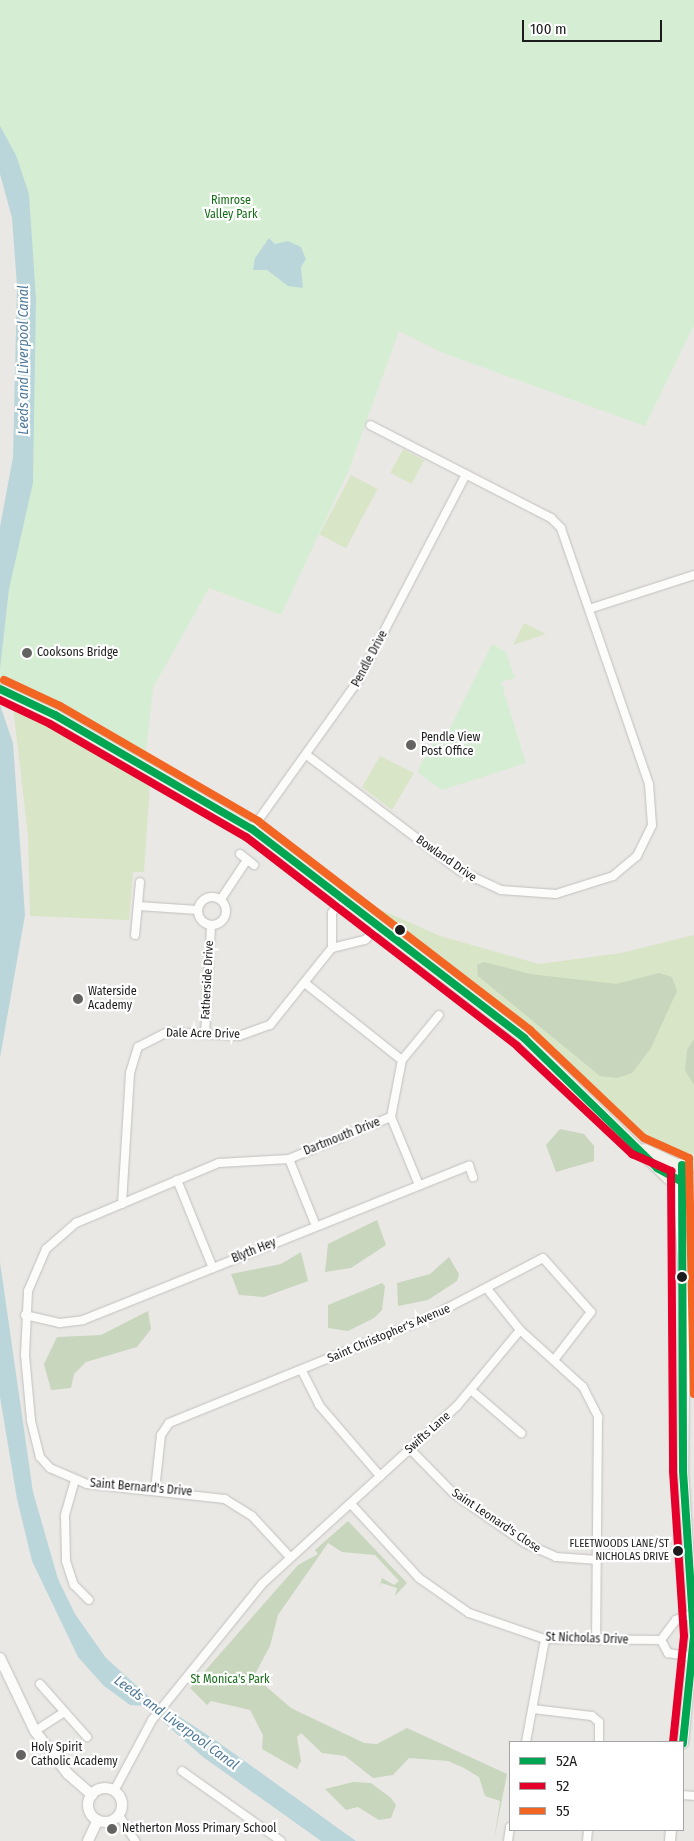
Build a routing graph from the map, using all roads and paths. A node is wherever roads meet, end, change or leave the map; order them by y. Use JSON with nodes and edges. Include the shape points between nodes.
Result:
{"nodes":[{"id":1,"x":370,"y":425,"type":"dead end"},
{"id":2,"x":466,"y":474,"type":"junction"},
{"id":3,"x":694,"y":575,"type":"edge"},
{"id":4,"x":592,"y":608,"type":"junction"},
{"id":5,"x":4,"y":690,"type":"edge"},
{"id":6,"x":308,"y":756,"type":"junction"},
{"id":7,"x":252,"y":830,"type":"junction"},
{"id":8,"x":240,"y":854,"type":"dead end"},
{"id":9,"x":247,"y":860,"type":"junction"},
{"id":10,"x":254,"y":865,"type":"dead end"},
{"id":11,"x":140,"y":882,"type":"dead end"},
{"id":12,"x":221,"y":899,"type":"junction"},
{"id":13,"x":341,"y":899,"type":"junction"},
{"id":14,"x":138,"y":906,"type":"junction"},
{"id":15,"x":198,"y":910,"type":"junction"},
{"id":16,"x":211,"y":926,"type":"junction"},
{"id":17,"x":378,"y":927,"type":"junction"},
{"id":18,"x":136,"y":935,"type":"dead end"},
{"id":19,"x":332,"y":948,"type":"junction"},
{"id":20,"x":306,"y":984,"type":"junction"},
{"id":21,"x":439,"y":1014,"type":"dead end"},
{"id":22,"x":205,"y":1034,"type":"junction"},
{"id":23,"x":402,"y":1060,"type":"junction"},
{"id":24,"x":391,"y":1117,"type":"junction"},
{"id":25,"x":638,"y":1146,"type":"junction"},
{"id":26,"x":289,"y":1159,"type":"junction"},
{"id":27,"x":688,"y":1165,"type":"edge"},
{"id":28,"x":473,"y":1177,"type":"dead end"},
{"id":29,"x":694,"y":1179,"type":"edge"},
{"id":30,"x":177,"y":1180,"type":"junction"},
{"id":31,"x":680,"y":1181,"type":"junction"},
{"id":32,"x":419,"y":1185,"type":"junction"},
{"id":33,"x":122,"y":1204,"type":"junction"},
{"id":34,"x":316,"y":1226,"type":"junction"},
{"id":35,"x":213,"y":1268,"type":"junction"},
{"id":36,"x":488,"y":1290,"type":"junction"},
{"id":37,"x":25,"y":1315,"type":"junction"},
{"id":38,"x":520,"y":1330,"type":"junction"},
{"id":39,"x":554,"y":1360,"type":"junction"},
{"id":40,"x":302,"y":1371,"type":"junction"},
{"id":41,"x":472,"y":1391,"type":"junction"},
{"id":42,"x":689,"y":1394,"type":"edge"},
{"id":43,"x":521,"y":1433,"type":"dead end"},
{"id":44,"x":410,"y":1449,"type":"junction"},
{"id":45,"x":380,"y":1476,"type":"junction"},
{"id":46,"x":75,"y":1480,"type":"junction"},
{"id":47,"x":156,"y":1490,"type":"junction"},
{"id":48,"x":351,"y":1504,"type":"junction"},
{"id":49,"x":290,"y":1556,"type":"junction"},
{"id":50,"x":598,"y":1560,"type":"junction"},
{"id":51,"x":89,"y":1600,"type":"dead end"},
{"id":52,"x":693,"y":1614,"type":"edge"},
{"id":53,"x":545,"y":1639,"type":"junction"},
{"id":54,"x":596,"y":1640,"type":"junction"},
{"id":55,"x":661,"y":1640,"type":"junction"},
{"id":56,"x":694,"y":1657,"type":"edge"},
{"id":57,"x":0,"y":1658,"type":"edge"},
{"id":58,"x":40,"y":1684,"type":"dead end"},
{"id":59,"x":532,"y":1709,"type":"junction"},
{"id":60,"x":63,"y":1713,"type":"junction"},
{"id":61,"x":35,"y":1731,"type":"junction"},
{"id":62,"x":87,"y":1737,"type":"dead end"},
{"id":63,"x":526,"y":1741,"type":"edge"},
{"id":64,"x":598,"y":1741,"type":"edge"},
{"id":65,"x":683,"y":1741,"type":"edge"},
{"id":66,"x":182,"y":1771,"type":"dead end"},
{"id":67,"x":114,"y":1791,"type":"junction"},
{"id":68,"x":92,"y":1795,"type":"junction"},
{"id":69,"x":119,"y":1815,"type":"junction"},
{"id":70,"x":98,"y":1820,"type":"junction"},
{"id":71,"x":272,"y":1838,"type":"edge"},
{"id":72,"x":88,"y":1841,"type":"edge"},
{"id":73,"x":135,"y":1841,"type":"edge"},
{"id":74,"x":281,"y":1841,"type":"edge"}],
"edges":[{"from":1,"to":2,"type":"street","name":"Bowland Drive"},
{"from":2,"to":4,"type":"street","name":"Bowland Drive","via":[[558,524]]},
{"from":2,"to":6,"type":"street","name":"Pendle Drive","via":[[358,681]]},
{"from":3,"to":4,"type":"street"},
{"from":4,"to":6,"type":"street","name":"Bowland Drive","via":[[653,803],[644,845],[633,861],[613,876],[545,895],[492,888],[460,871]]},
{"from":5,"to":7,"type":"main road"},
{"from":6,"to":7,"type":"street","name":"Pendle Drive"},
{"from":7,"to":13,"type":"main road"},
{"from":8,"to":9,"type":"street"},
{"from":9,"to":10,"type":"street"},
{"from":9,"to":12,"type":"street"},
{"from":11,"to":14,"type":"street"},
{"from":12,"to":15,"type":"street","via":[[208,897]]},
{"from":12,"to":16,"type":"street","name":"Fatherside Drive","via":[[226,916]]},
{"from":13,"to":17,"type":"main road"},
{"from":13,"to":19,"type":"street","via":[[332,913]]},
{"from":14,"to":15,"type":"street"},
{"from":14,"to":18,"type":"street"},
{"from":15,"to":16,"type":"street","name":"Fatherside Drive","via":[[203,922]]},
{"from":16,"to":22,"type":"street","name":"Fatherside Drive"},
{"from":17,"to":19,"type":"street","via":[[365,940]]},
{"from":17,"to":25,"type":"main road","via":[[524,1038]]},
{"from":19,"to":20,"type":"street","name":"Dale Acre Drive"},
{"from":20,"to":22,"type":"street","name":"Dale Acre Drive","via":[[262,1030],[239,1036]]},
{"from":20,"to":23,"type":"street"},
{"from":21,"to":23,"type":"street"},
{"from":22,"to":33,"type":"street","name":"Dale Acre Drive","via":[[156,1035],[133,1055]]},
{"from":23,"to":24,"type":"street","name":"Dartmouth Drive"},
{"from":24,"to":26,"type":"street","name":"Dartmouth Drive"},
{"from":24,"to":32,"type":"street"},
{"from":25,"to":27,"type":"main road"},
{"from":25,"to":31,"type":"main road","via":[[668,1178]]},
{"from":26,"to":30,"type":"street","name":"Dartmouth Drive","via":[[227,1161]]},
{"from":26,"to":34,"type":"street"},
{"from":27,"to":31,"type":"street"},
{"from":28,"to":32,"type":"street","name":"Blyth Hey","via":[[469,1166]]},
{"from":29,"to":31,"type":"main road"},
{"from":30,"to":33,"type":"street","name":"Dartmouth Drive"},
{"from":30,"to":35,"type":"street"},
{"from":31,"to":42,"type":"street"},
{"from":32,"to":34,"type":"street","name":"Blyth Hey"},
{"from":33,"to":37,"type":"street","name":"Saint Bernard's Drive","via":[[76,1223],[46,1249],[28,1291]]},
{"from":34,"to":35,"type":"street","name":"Blyth Hey"},
{"from":35,"to":37,"type":"street","name":"Blyth Hey","via":[[83,1320],[60,1323]]},
{"from":36,"to":38,"type":"street"},
{"from":36,"to":39,"type":"street","name":"Saint Christopher's Avenue","via":[[536,1259],[549,1260],[591,1312]]},
{"from":36,"to":40,"type":"street","name":"Saint Christopher's Avenue"},
{"from":37,"to":46,"type":"street","name":"Saint Bernard's Drive","via":[[31,1420],[40,1457],[50,1468]]},
{"from":38,"to":39,"type":"street"},
{"from":38,"to":41,"type":"street","name":"Swifts Lane"},
{"from":39,"to":50,"type":"street","via":[[583,1387],[598,1417]]},
{"from":40,"to":45,"type":"street","via":[[320,1405]]},
{"from":40,"to":47,"type":"street","name":"Saint Christopher's Avenue","via":[[166,1425]]},
{"from":41,"to":43,"type":"street"},
{"from":41,"to":44,"type":"street","name":"Swifts Lane"},
{"from":42,"to":52,"type":"street","via":[[686,1545]]},
{"from":44,"to":45,"type":"street","name":"Swifts Lane"},
{"from":44,"to":50,"type":"street","name":"Saint Leonard's Close","via":[[454,1494],[525,1542],[556,1557]]},
{"from":45,"to":48,"type":"street","name":"Swifts Lane"},
{"from":46,"to":47,"type":"street","name":"Saint Bernard's Drive"},
{"from":46,"to":51,"type":"street","via":[[65,1516],[66,1561],[74,1586]]},
{"from":47,"to":49,"type":"street","name":"Saint Bernard's Drive","via":[[206,1494],[236,1504]]},
{"from":48,"to":49,"type":"street","name":"Swifts Lane"},
{"from":48,"to":53,"type":"street","name":"St Nicholas Drive","via":[[419,1578],[469,1613]]},
{"from":49,"to":67,"type":"street","name":"Swifts Lane","via":[[262,1584],[152,1720]]},
{"from":50,"to":54,"type":"street"},
{"from":52,"to":55,"type":"street","via":[[676,1620]]},
{"from":52,"to":56,"type":"street"},
{"from":53,"to":54,"type":"street","name":"St Nicholas Drive"},
{"from":53,"to":59,"type":"street"},
{"from":54,"to":55,"type":"street","name":"St Nicholas Drive"},
{"from":55,"to":56,"type":"street","via":[[668,1653]]},
{"from":56,"to":65,"type":"street"},
{"from":57,"to":61,"type":"street"},
{"from":58,"to":60,"type":"street"},
{"from":59,"to":63,"type":"street"},
{"from":59,"to":64,"type":"street","via":[[592,1716],[599,1722]]},
{"from":60,"to":61,"type":"street"},
{"from":60,"to":62,"type":"street"},
{"from":61,"to":68,"type":"street","via":[[68,1774]]},
{"from":66,"to":71,"type":"street"},
{"from":67,"to":68,"type":"street","via":[[100,1790]]},
{"from":67,"to":69,"type":"street","via":[[122,1804]]},
{"from":68,"to":70,"type":"street","via":[[89,1809]]},
{"from":69,"to":70,"type":"street","via":[[112,1821]]},
{"from":69,"to":73,"type":"street"},
{"from":70,"to":72,"type":"street"},
{"from":71,"to":74,"type":"street"}]}
